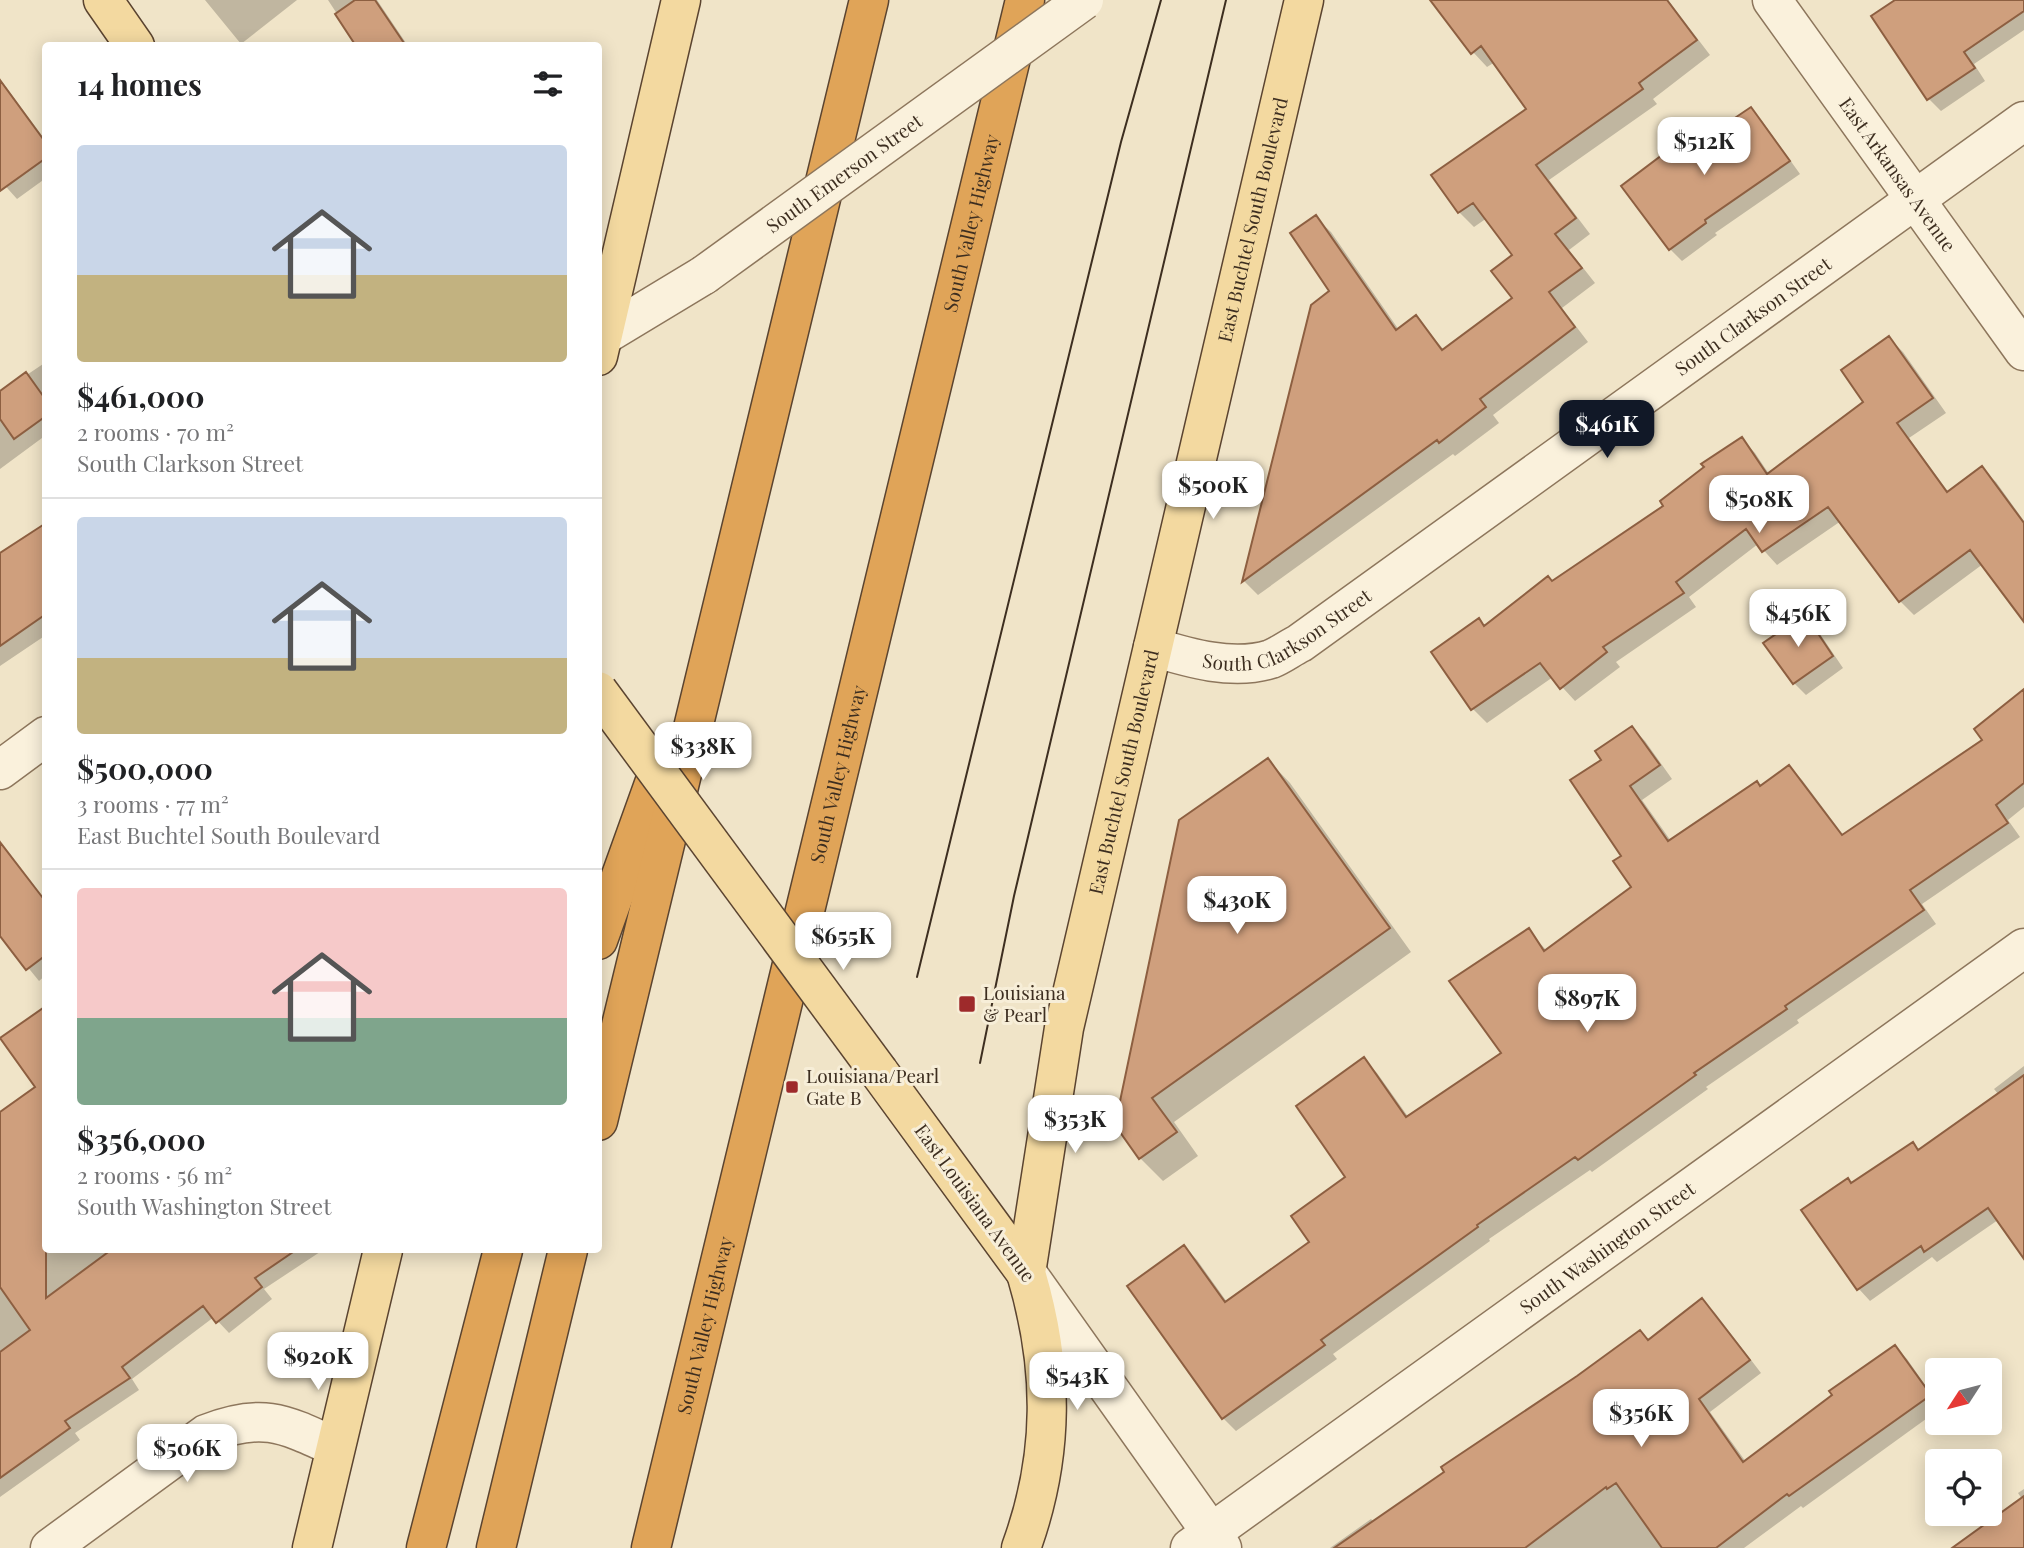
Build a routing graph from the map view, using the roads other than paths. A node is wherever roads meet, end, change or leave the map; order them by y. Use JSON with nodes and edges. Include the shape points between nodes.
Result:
{"nodes":[{"id":1,"x":103,"y":0,"type":"edge"},
{"id":2,"x":681,"y":0,"type":"edge"},
{"id":3,"x":869,"y":0,"type":"edge"},
{"id":4,"x":1024,"y":0,"type":"edge"},
{"id":5,"x":1084,"y":0,"type":"edge"},
{"id":6,"x":1304,"y":0,"type":"edge"},
{"id":7,"x":1772,"y":0,"type":"edge"},
{"id":8,"x":132,"y":42,"type":"edge"},
{"id":9,"x":2024,"y":121,"type":"edge"},
{"id":10,"x":1915,"y":200,"type":"junction"},
{"id":11,"x":602,"y":335,"type":"edge"},
{"id":12,"x":602,"y":342,"type":"edge"},
{"id":13,"x":2024,"y":351,"type":"edge"},
{"id":14,"x":750,"y":495,"type":"junction"},
{"id":15,"x":1153,"y":647,"type":"junction"},
{"id":16,"x":602,"y":696,"type":"edge"},
{"id":17,"x":42,"y":739,"type":"edge"},
{"id":18,"x":0,"y":769,"type":"edge"},
{"id":19,"x":602,"y":929,"type":"edge"},
{"id":20,"x":2024,"y":948,"type":"edge"},
{"id":21,"x":602,"y":1105,"type":"edge"},
{"id":22,"x":382,"y":1253,"type":"edge"},
{"id":23,"x":502,"y":1253,"type":"edge"},
{"id":24,"x":567,"y":1253,"type":"edge"},
{"id":25,"x":1026,"y":1273,"type":"junction"},
{"id":26,"x":335,"y":1447,"type":"junction"},
{"id":27,"x":1208,"y":1543,"type":"edge"},
{"id":28,"x":50,"y":1548,"type":"edge"},
{"id":29,"x":312,"y":1548,"type":"edge"},
{"id":30,"x":426,"y":1548,"type":"edge"},
{"id":31,"x":496,"y":1548,"type":"edge"},
{"id":32,"x":651,"y":1548,"type":"edge"},
{"id":33,"x":1021,"y":1548,"type":"edge"}],
"edges":[{"from":1,"to":8,"type":"main road"},
{"from":2,"to":11,"type":"main road"},
{"from":3,"to":14,"type":"highway"},
{"from":4,"to":32,"type":"highway","name":"South Valley Highway"},
{"from":5,"to":12,"type":"street","name":"South Emerson Street","bridge":true,"via":[[704,275]]},
{"from":6,"to":15,"type":"main road","name":"East Buchtel South Boulevard"},
{"from":7,"to":10,"type":"street","name":"East Arkansas Avenue"},
{"from":9,"to":10,"type":"street","name":"South Clarkson Street"},
{"from":10,"to":13,"type":"street","name":"East Arkansas Avenue"},
{"from":10,"to":15,"type":"street","name":"South Clarkson Street","via":[[1300,643],[1271,659],[1241,664]]},
{"from":14,"to":19,"type":"highway"},
{"from":14,"to":21,"type":"highway"},
{"from":15,"to":25,"type":"main road","name":"East Buchtel South Boulevard","via":[[1064,1028]]},
{"from":16,"to":25,"type":"main road","name":"East Louisiana Avenue","bridge":true},
{"from":17,"to":18,"type":"street"},
{"from":20,"to":27,"type":"street","name":"South Washington Street"},
{"from":22,"to":26,"type":"main road"},
{"from":23,"to":30,"type":"highway"},
{"from":24,"to":31,"type":"highway"},
{"from":25,"to":27,"type":"street","name":"East Louisiana Avenue"},
{"from":25,"to":33,"type":"main road","name":"East Buchtel South Boulevard","via":[[1046,1363],[1047,1437]]},
{"from":26,"to":28,"type":"street","via":[[282,1424],[229,1425],[206,1434]]},
{"from":26,"to":29,"type":"main road"}]}
